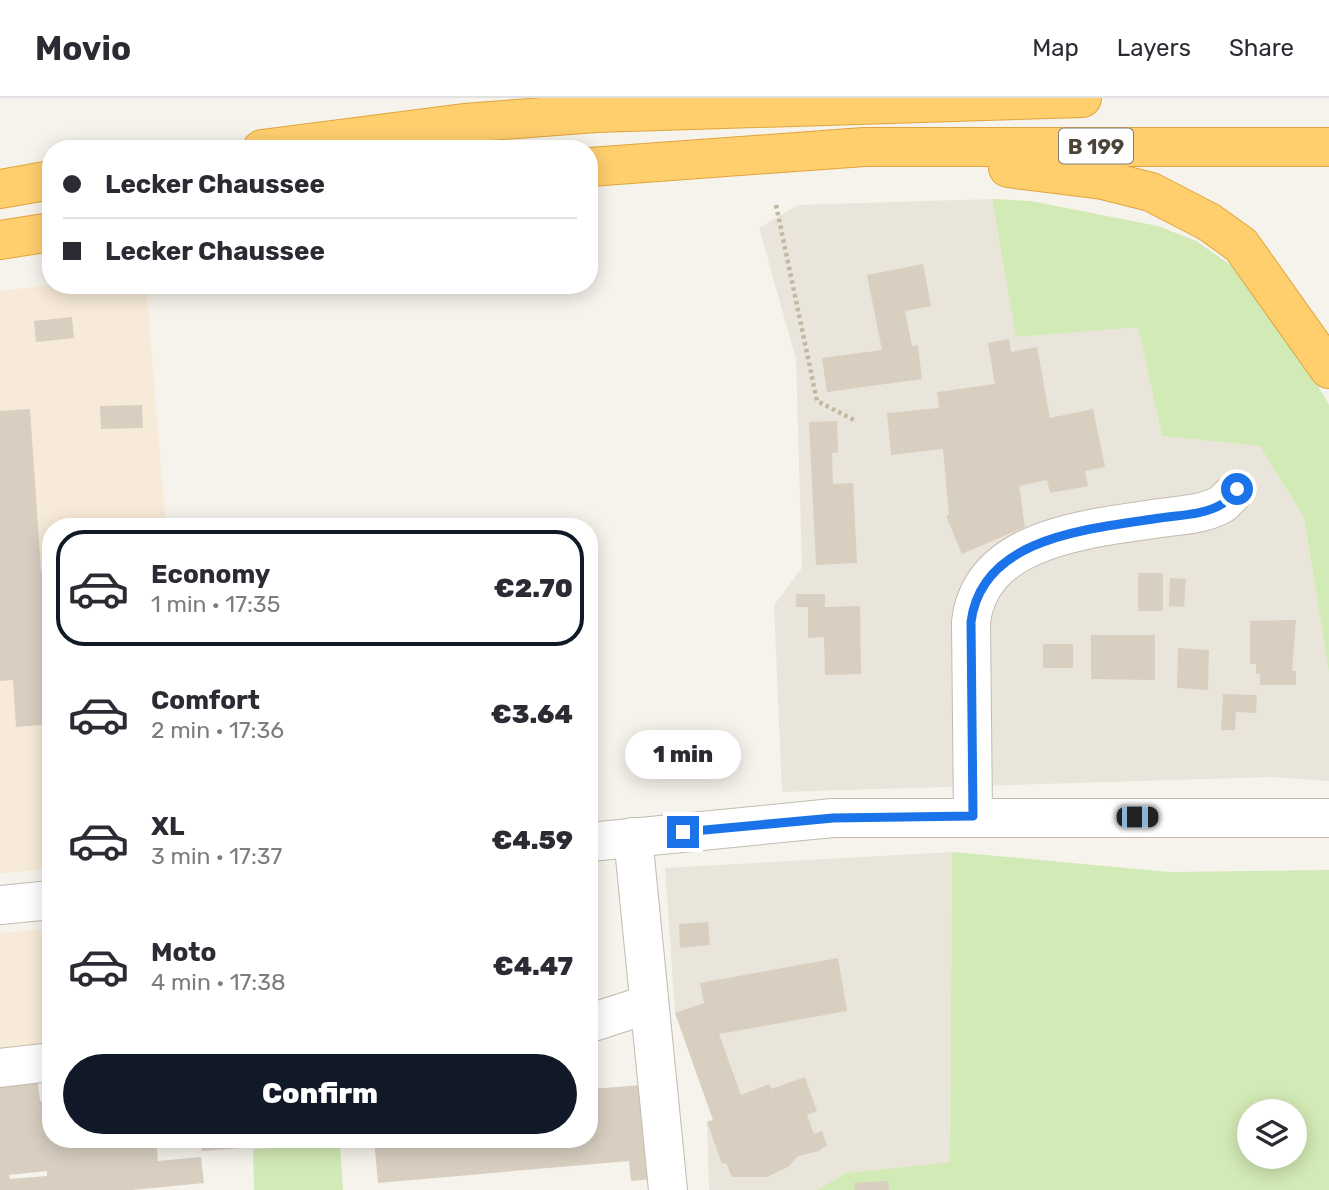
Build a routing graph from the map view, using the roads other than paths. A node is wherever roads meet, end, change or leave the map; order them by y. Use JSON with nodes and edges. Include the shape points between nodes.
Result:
{"nodes":[{"id":1,"x":672,"y":98,"type":"edge"},
{"id":2,"x":1082,"y":98,"type":"edge"},
{"id":3,"x":596,"y":113,"type":"junction"},
{"id":4,"x":332,"y":140,"type":"edge"},
{"id":5,"x":864,"y":147,"type":"junction"},
{"id":6,"x":1329,"y":147,"type":"edge"},
{"id":7,"x":598,"y":166,"type":"edge"},
{"id":8,"x":42,"y":182,"type":"edge"},
{"id":9,"x":0,"y":189,"type":"edge"},
{"id":10,"x":42,"y":233,"type":"edge"},
{"id":11,"x":0,"y":240,"type":"edge"},
{"id":12,"x":1329,"y":369,"type":"edge"},
{"id":13,"x":1237,"y":489,"type":"dead end"},
{"id":14,"x":973,"y":816,"type":"junction"},
{"id":15,"x":1329,"y":818,"type":"edge"},
{"id":16,"x":634,"y":837,"type":"junction"},
{"id":17,"x":598,"y":841,"type":"edge"},
{"id":18,"x":42,"y":901,"type":"edge"},
{"id":19,"x":0,"y":905,"type":"edge"},
{"id":20,"x":649,"y":1004,"type":"junction"},
{"id":21,"x":598,"y":1020,"type":"edge"},
{"id":22,"x":42,"y":1063,"type":"edge"},
{"id":23,"x":0,"y":1068,"type":"edge"},
{"id":24,"x":668,"y":1190,"type":"edge"}],
"edges":[{"from":1,"to":3,"type":"highway"},
{"from":2,"to":3,"type":"highway","number":"B 199"},
{"from":3,"to":4,"type":"highway","number":"B 199"},
{"from":5,"to":6,"type":"highway","number":"B 199"},
{"from":5,"to":7,"type":"highway","number":"B 199"},
{"from":5,"to":12,"type":"highway","via":[[1103,180],[1151,192],[1209,222],[1241,245]]},
{"from":8,"to":9,"type":"highway"},
{"from":10,"to":11,"type":"highway"},
{"from":13,"to":14,"type":"street","via":[[1223,503],[1200,512],[1078,532],[1032,545],[1007,559],[985,580],[974,599],[971,622]]},
{"from":14,"to":15,"type":"street"},
{"from":14,"to":16,"type":"street","via":[[833,818]]},
{"from":16,"to":17,"type":"street"},
{"from":16,"to":20,"type":"street"},
{"from":18,"to":19,"type":"street"},
{"from":20,"to":21,"type":"street"},
{"from":20,"to":24,"type":"street"},
{"from":22,"to":23,"type":"street"}]}
